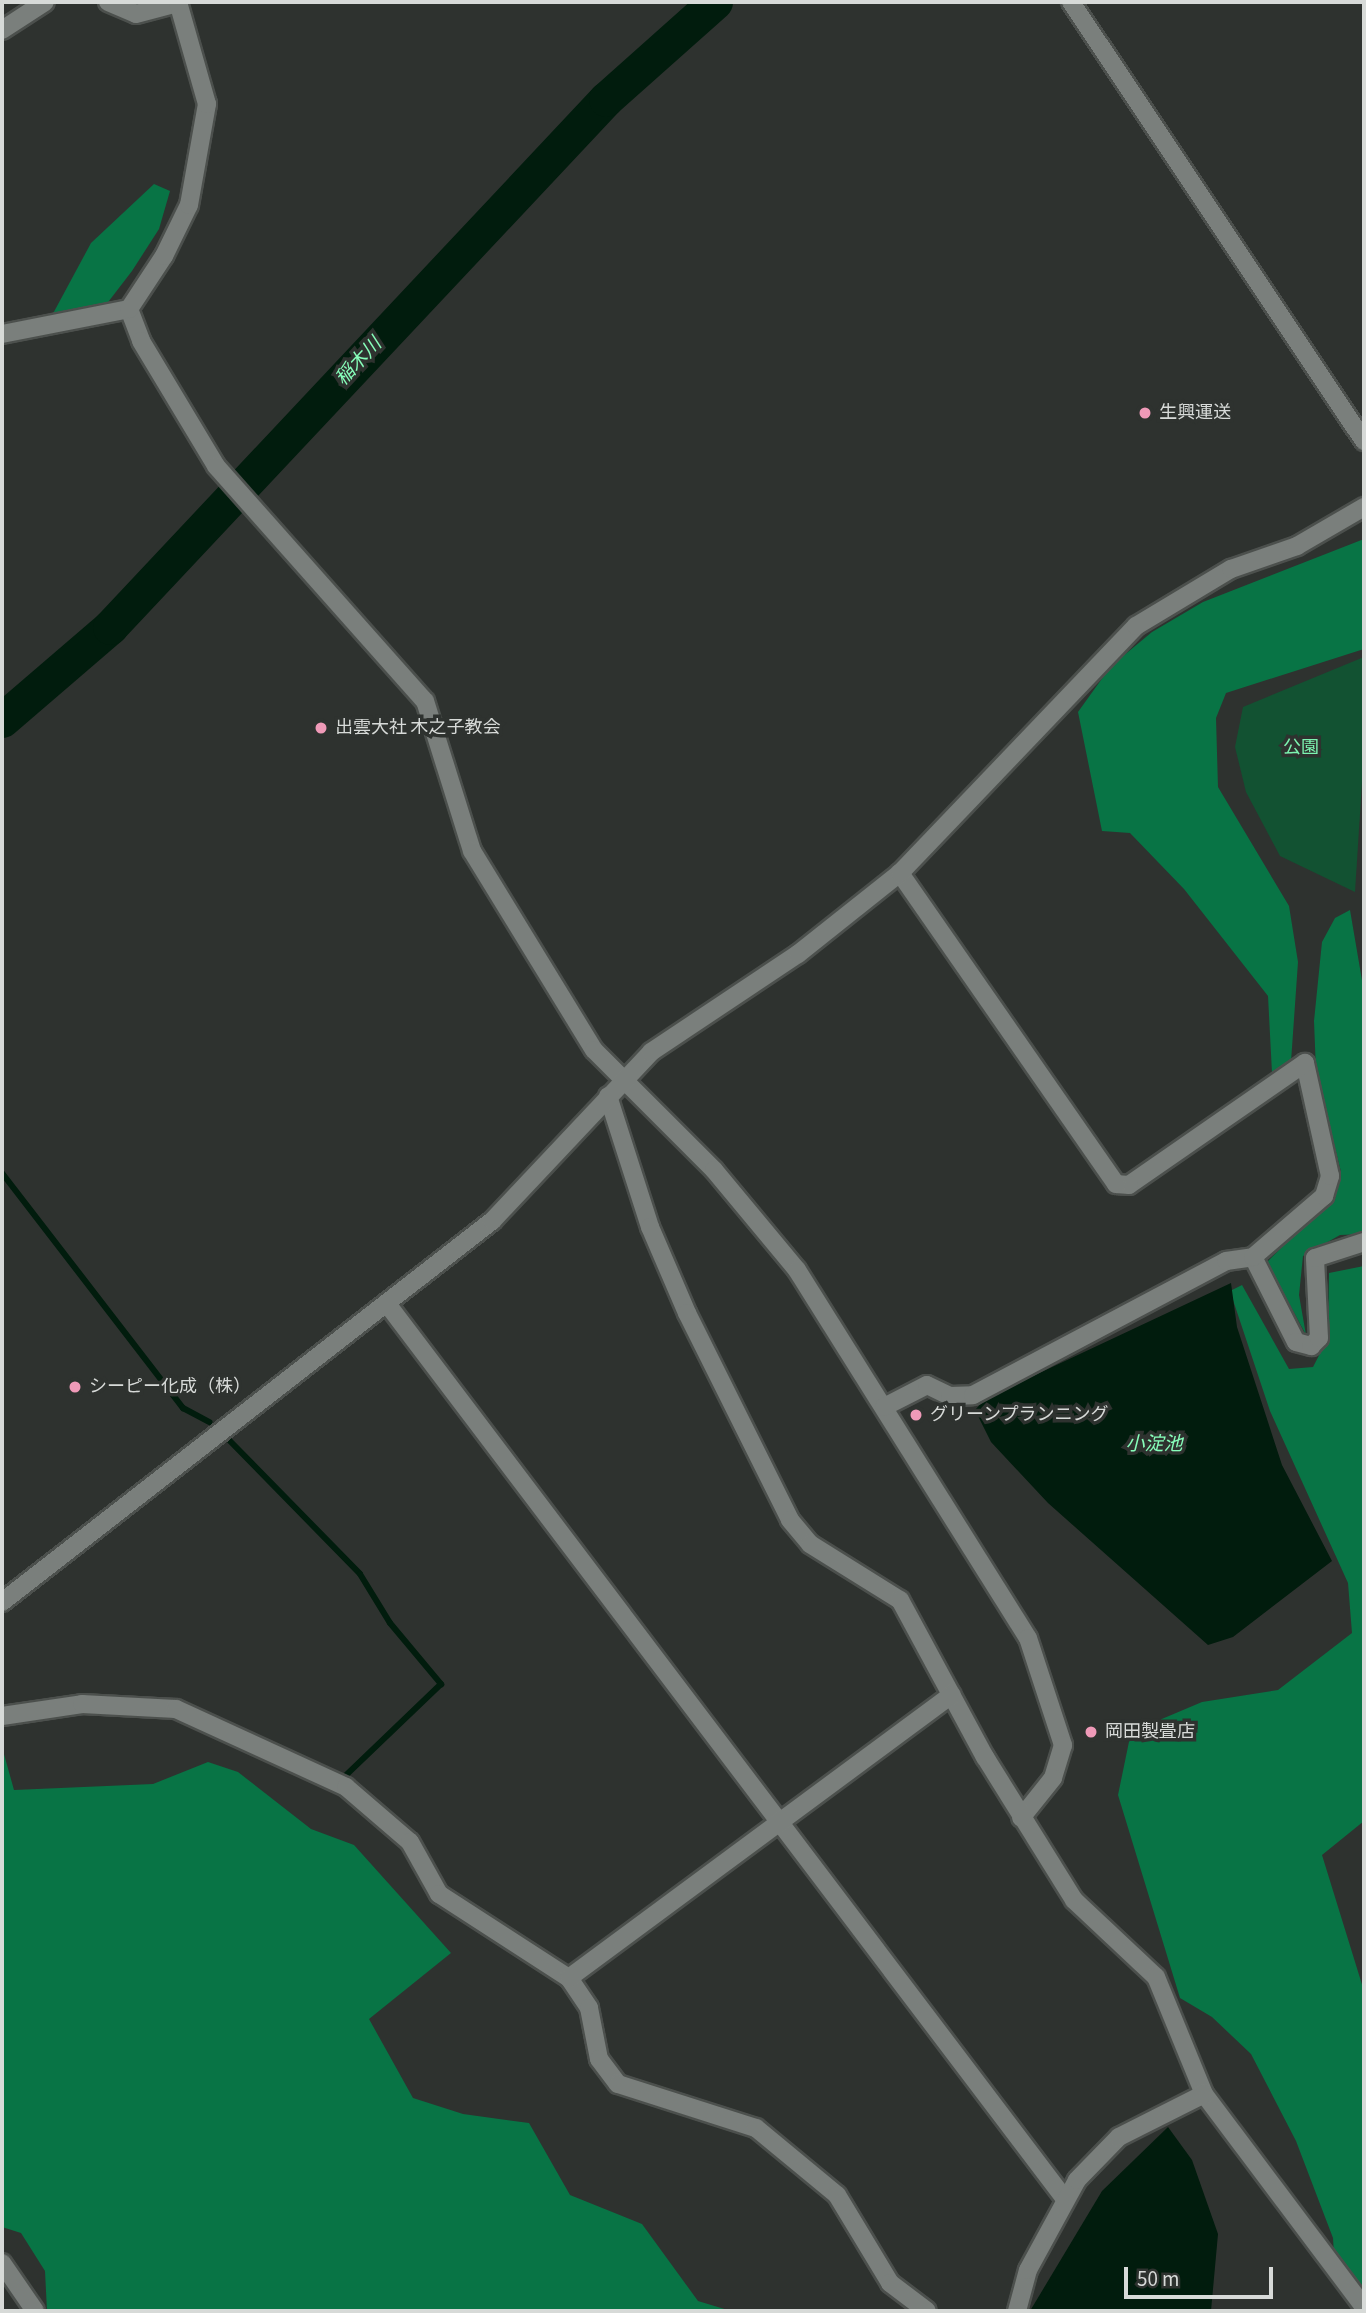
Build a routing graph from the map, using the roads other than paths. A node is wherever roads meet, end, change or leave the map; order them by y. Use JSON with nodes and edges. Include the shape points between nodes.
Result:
{"nodes":[{"id":1,"x":45,"y":2,"type":"edge"},
{"id":2,"x":108,"y":2,"type":"edge"},
{"id":3,"x":178,"y":2,"type":"edge"},
{"id":4,"x":1071,"y":2,"type":"edge"},
{"id":5,"x":2,"y":30,"type":"edge"},
{"id":6,"x":129,"y":309,"type":"junction"},
{"id":7,"x":2,"y":334,"type":"edge"},
{"id":8,"x":1364,"y":441,"type":"edge"},
{"id":9,"x":1364,"y":507,"type":"edge"},
{"id":10,"x":900,"y":873,"type":"junction"},
{"id":11,"x":622,"y":1080,"type":"junction"},
{"id":12,"x":608,"y":1096,"type":"junction"},
{"id":13,"x":1364,"y":1242,"type":"edge"},
{"id":14,"x":1253,"y":1257,"type":"junction"},
{"id":15,"x":388,"y":1305,"type":"junction"},
{"id":16,"x":884,"y":1407,"type":"junction"},
{"id":17,"x":2,"y":1602,"type":"edge"},
{"id":18,"x":952,"y":1695,"type":"junction"},
{"id":19,"x":2,"y":1716,"type":"edge"},
{"id":20,"x":1021,"y":1818,"type":"junction"},
{"id":21,"x":780,"y":1824,"type":"junction"},
{"id":22,"x":569,"y":1978,"type":"junction"},
{"id":23,"x":1204,"y":2094,"type":"junction"},
{"id":24,"x":1064,"y":2198,"type":"junction"},
{"id":25,"x":2,"y":2263,"type":"edge"},
{"id":26,"x":1364,"y":2308,"type":"edge"},
{"id":27,"x":35,"y":2311,"type":"edge"},
{"id":28,"x":927,"y":2311,"type":"edge"},
{"id":29,"x":1017,"y":2311,"type":"edge"}],
"edges":[{"from":1,"to":5,"type":"street"},
{"from":2,"to":3,"type":"street","via":[[136,14]]},
{"from":3,"to":6,"type":"street","via":[[204,79],[203,139],[189,205]]},
{"from":4,"to":8,"type":"street"},
{"from":6,"to":7,"type":"street"},
{"from":6,"to":11,"type":"street","via":[[141,341],[230,483],[262,513],[425,701],[472,851],[594,1050]]},
{"from":9,"to":10,"type":"street","via":[[1297,546],[1231,569],[1136,626]]},
{"from":10,"to":11,"type":"street","via":[[798,954],[651,1052]]},
{"from":10,"to":14,"type":"street","via":[[1116,1184],[1129,1185],[1305,1063],[1330,1176],[1324,1196]]},
{"from":11,"to":12,"type":"street"},
{"from":11,"to":16,"type":"street","via":[[714,1170],[797,1270]]},
{"from":12,"to":15,"type":"street","via":[[492,1221]]},
{"from":12,"to":18,"type":"street","via":[[650,1227],[687,1313],[790,1520],[810,1544],[900,1600]]},
{"from":13,"to":14,"type":"street","via":[[1315,1258],[1319,1325],[1311,1346],[1296,1342]]},
{"from":14,"to":16,"type":"street","via":[[1226,1261],[973,1395],[950,1396],[928,1385]]},
{"from":15,"to":17,"type":"street"},
{"from":15,"to":21,"type":"street"},
{"from":16,"to":20,"type":"street","via":[[961,1540],[1028,1638],[1063,1745],[1053,1778]]},
{"from":18,"to":20,"type":"street"},
{"from":18,"to":21,"type":"street"},
{"from":19,"to":22,"type":"street","via":[[82,1704],[176,1709],[207,1719],[285,1764],[346,1787],[386,1815],[410,1842],[439,1894]]},
{"from":20,"to":23,"type":"street","via":[[1074,1899],[1156,1977]]},
{"from":21,"to":22,"type":"street"},
{"from":21,"to":24,"type":"street"},
{"from":22,"to":28,"type":"street","via":[[589,2008],[599,2059],[618,2084],[756,2128],[837,2195],[890,2283]]},
{"from":23,"to":24,"type":"street","via":[[1119,2137]]},
{"from":23,"to":26,"type":"street"},
{"from":24,"to":29,"type":"street","via":[[1028,2270]]},
{"from":25,"to":27,"type":"street"}]}
